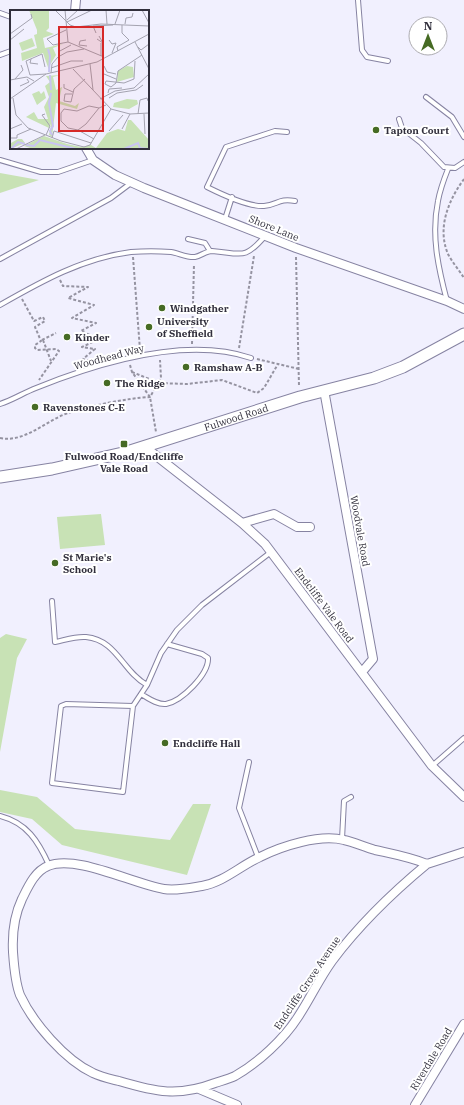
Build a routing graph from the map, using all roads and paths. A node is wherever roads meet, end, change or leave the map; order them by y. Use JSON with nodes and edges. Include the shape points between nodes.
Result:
{"nodes":[{"id":1,"x":76,"y":0,"type":"edge"},
{"id":2,"x":358,"y":0,"type":"edge"},
{"id":3,"x":75,"y":10,"type":"edge"},
{"id":4,"x":0,"y":14,"type":"edge"},
{"id":5,"x":10,"y":17,"type":"edge"},
{"id":6,"x":10,"y":51,"type":"edge"},
{"id":7,"x":0,"y":55,"type":"edge"},
{"id":8,"x":388,"y":61,"type":"dead end"},
{"id":9,"x":426,"y":97,"type":"dead end"},
{"id":10,"x":399,"y":119,"type":"dead end"},
{"id":11,"x":287,"y":132,"type":"dead end"},
{"id":12,"x":464,"y":137,"type":"edge"},
{"id":13,"x":87,"y":149,"type":"edge"},
{"id":14,"x":0,"y":160,"type":"edge"},
{"id":15,"x":93,"y":160,"type":"junction"},
{"id":16,"x":464,"y":162,"type":"edge"},
{"id":17,"x":448,"y":169,"type":"junction"},
{"id":18,"x":464,"y":179,"type":"edge"},
{"id":19,"x":132,"y":183,"type":"junction"},
{"id":20,"x":232,"y":197,"type":"junction"},
{"id":21,"x":295,"y":201,"type":"dead end"},
{"id":22,"x":225,"y":219,"type":"junction"},
{"id":23,"x":266,"y":235,"type":"junction"},
{"id":24,"x":188,"y":238,"type":"dead end"},
{"id":25,"x":255,"y":248,"type":"junction"},
{"id":26,"x":296,"y":248,"type":"junction"},
{"id":27,"x":210,"y":251,"type":"junction"},
{"id":28,"x":132,"y":252,"type":"junction"},
{"id":29,"x":194,"y":257,"type":"junction"},
{"id":30,"x":0,"y":259,"type":"edge"},
{"id":31,"x":58,"y":277,"type":"dead end"},
{"id":32,"x":464,"y":278,"type":"edge"},
{"id":33,"x":20,"y":294,"type":"junction"},
{"id":34,"x":446,"y":301,"type":"junction"},
{"id":35,"x":0,"y":305,"type":"edge"},
{"id":36,"x":464,"y":309,"type":"edge"},
{"id":37,"x":56,"y":333,"type":"dead end"},
{"id":38,"x":463,"y":336,"type":"edge"},
{"id":39,"x":42,"y":340,"type":"junction"},
{"id":40,"x":48,"y":349,"type":"junction"},
{"id":41,"x":192,"y":350,"type":"junction"},
{"id":42,"x":160,"y":352,"type":"junction"},
{"id":43,"x":238,"y":353,"type":"junction"},
{"id":44,"x":141,"y":356,"type":"junction"},
{"id":45,"x":252,"y":358,"type":"joint"},
{"id":46,"x":51,"y":362,"type":"junction"},
{"id":47,"x":129,"y":362,"type":"dead end"},
{"id":48,"x":103,"y":364,"type":"junction"},
{"id":49,"x":278,"y":364,"type":"junction"},
{"id":50,"x":299,"y":369,"type":"junction"},
{"id":51,"x":132,"y":372,"type":"junction"},
{"id":52,"x":159,"y":383,"type":"junction"},
{"id":53,"x":34,"y":388,"type":"junction"},
{"id":54,"x":324,"y":390,"type":"junction"},
{"id":55,"x":150,"y":397,"type":"junction"},
{"id":56,"x":300,"y":397,"type":"junction"},
{"id":57,"x":0,"y":404,"type":"edge"},
{"id":58,"x":0,"y":438,"type":"edge"},
{"id":59,"x":157,"y":443,"type":"junction"},
{"id":60,"x":145,"y":447,"type":"junction"},
{"id":61,"x":0,"y":477,"type":"edge"},
{"id":62,"x":242,"y":523,"type":"junction"},
{"id":63,"x":310,"y":526,"type":"dead end"},
{"id":64,"x":271,"y":552,"type":"junction"},
{"id":65,"x":52,"y":601,"type":"dead end"},
{"id":66,"x":167,"y":644,"type":"junction"},
{"id":67,"x":362,"y":672,"type":"junction"},
{"id":68,"x":147,"y":685,"type":"junction"},
{"id":69,"x":141,"y":694,"type":"junction"},
{"id":70,"x":133,"y":706,"type":"junction"},
{"id":71,"x":464,"y":738,"type":"edge"},
{"id":72,"x":249,"y":762,"type":"dead end"},
{"id":73,"x":432,"y":766,"type":"junction"},
{"id":74,"x":351,"y":797,"type":"dead end"},
{"id":75,"x":464,"y":797,"type":"edge"},
{"id":76,"x":0,"y":816,"type":"edge"},
{"id":77,"x":342,"y":839,"type":"junction"},
{"id":78,"x":464,"y":852,"type":"edge"},
{"id":79,"x":258,"y":857,"type":"junction"},
{"id":80,"x":427,"y":864,"type":"junction"},
{"id":81,"x":49,"y":865,"type":"junction"},
{"id":82,"x":464,"y":1024,"type":"edge"},
{"id":83,"x":199,"y":1089,"type":"junction"},
{"id":84,"x":237,"y":1105,"type":"edge"},
{"id":85,"x":415,"y":1105,"type":"edge"}],
"edges":[{"from":1,"to":3,"type":"street"},
{"from":2,"to":8,"type":"lane","via":[[362,50],[367,57]]},
{"from":4,"to":5,"type":"lane"},
{"from":6,"to":7,"type":"lane"},
{"from":9,"to":12,"type":"lane","via":[[452,117]]},
{"from":10,"to":17,"type":"lane","via":[[402,128],[436,161]]},
{"from":11,"to":20,"type":"lane","via":[[275,131],[226,147],[207,187]]},
{"from":13,"to":15,"type":"street","name":"Shore Lane"},
{"from":14,"to":15,"type":"lane","via":[[40,172],[58,172]]},
{"from":15,"to":19,"type":"street","name":"Shore Lane"},
{"from":16,"to":17,"type":"lane"},
{"from":17,"to":34,"type":"lane","via":[[438,200],[435,225],[435,249]]},
{"from":18,"to":32,"type":"path","via":[[444,217],[444,241],[449,255]]},
{"from":19,"to":22,"type":"street","name":"Shore Lane"},
{"from":19,"to":30,"type":"lane","via":[[111,198]]},
{"from":20,"to":21,"type":"lane","via":[[264,206],[281,200]]},
{"from":20,"to":22,"type":"lane"},
{"from":22,"to":23,"type":"street","name":"Shore Lane"},
{"from":23,"to":25,"type":"lane"},
{"from":23,"to":26,"type":"street","name":"Shore Lane"},
{"from":24,"to":27,"type":"lane","via":[[206,243]]},
{"from":25,"to":27,"type":"lane","via":[[242,255]]},
{"from":25,"to":43,"type":"path"},
{"from":26,"to":34,"type":"street","name":"Shore Lane"},
{"from":26,"to":50,"type":"path"},
{"from":27,"to":29,"type":"lane"},
{"from":28,"to":29,"type":"lane","via":[[158,251]]},
{"from":28,"to":33,"type":"lane","via":[[80,264]]},
{"from":28,"to":44,"type":"path"},
{"from":29,"to":41,"type":"path"},
{"from":31,"to":48,"type":"path","via":[[63,286],[88,288],[68,298],[94,305],[72,318],[96,323],[81,331],[99,339],[82,347],[95,349],[84,359]]},
{"from":33,"to":35,"type":"lane"},
{"from":33,"to":39,"type":"path","via":[[34,322],[43,317],[45,321],[34,327]]},
{"from":34,"to":36,"type":"street","name":"Shore Lane"},
{"from":37,"to":39,"type":"path"},
{"from":38,"to":54,"type":"street","name":"Fulwood Road","via":[[403,367],[374,378]]},
{"from":39,"to":40,"type":"path"},
{"from":39,"to":40,"type":"path","via":[[34,348]]},
{"from":40,"to":46,"type":"path"},
{"from":40,"to":46,"type":"path","via":[[56,348],[59,351]]},
{"from":41,"to":42,"type":"lane","name":"Woodhead Way"},
{"from":41,"to":43,"type":"lane","name":"Woodhead Way"},
{"from":42,"to":44,"type":"lane","name":"Woodhead Way"},
{"from":42,"to":52,"type":"path","via":[[162,378]]},
{"from":43,"to":45,"type":"lane","name":"Woodhead Way"},
{"from":44,"to":48,"type":"lane","name":"Woodhead Way"},
{"from":45,"to":49,"type":"path"},
{"from":46,"to":53,"type":"path"},
{"from":47,"to":51,"type":"path"},
{"from":48,"to":53,"type":"lane","name":"Woodhead Way"},
{"from":49,"to":50,"type":"path"},
{"from":49,"to":52,"type":"path","via":[[264,388],[257,393],[222,380],[187,384]]},
{"from":50,"to":56,"type":"path"},
{"from":51,"to":52,"type":"path"},
{"from":51,"to":55,"type":"path"},
{"from":52,"to":55,"type":"path"},
{"from":53,"to":57,"type":"lane","name":"Woodhead Way","via":[[14,400]]},
{"from":54,"to":56,"type":"street","name":"Fulwood Road"},
{"from":54,"to":67,"type":"street","name":"Woodvale Road","via":[[373,660]]},
{"from":55,"to":58,"type":"path","via":[[69,413],[28,434],[8,440]]},
{"from":55,"to":59,"type":"path"},
{"from":56,"to":59,"type":"street","name":"Fulwood Road"},
{"from":59,"to":60,"type":"street","name":"Fulwood Road"},
{"from":60,"to":61,"type":"street","name":"Fulwood Road","via":[[52,469]]},
{"from":60,"to":62,"type":"street","name":"Endcliffe Vale Road"},
{"from":62,"to":63,"type":"street","via":[[274,514],[297,527]]},
{"from":62,"to":64,"type":"street","name":"Endcliffe Vale Road"},
{"from":64,"to":66,"type":"lane","via":[[202,605]]},
{"from":64,"to":67,"type":"street","name":"Endcliffe Vale Road"},
{"from":65,"to":68,"type":"lane","via":[[55,642],[85,637],[103,641],[109,645],[130,674]]},
{"from":66,"to":68,"type":"lane"},
{"from":66,"to":69,"type":"lane","via":[[202,654],[208,658],[208,664],[191,689],[166,704],[155,702]]},
{"from":67,"to":73,"type":"street","name":"Endcliffe Vale Road"},
{"from":68,"to":69,"type":"lane"},
{"from":69,"to":70,"type":"lane"},
{"from":70,"to":70,"type":"lane","via":[[123,792],[52,783],[62,706]]},
{"from":71,"to":73,"type":"lane"},
{"from":72,"to":79,"type":"lane","via":[[239,808]]},
{"from":73,"to":75,"type":"street","name":"Endcliffe Vale Road"},
{"from":74,"to":77,"type":"lane","via":[[344,801]]},
{"from":76,"to":81,"type":"lane","via":[[21,824],[29,832]]},
{"from":77,"to":79,"type":"street","via":[[312,840],[283,847]]},
{"from":77,"to":80,"type":"street"},
{"from":78,"to":80,"type":"street"},
{"from":79,"to":81,"type":"street","via":[[208,885],[186,889],[165,889],[82,864]]},
{"from":80,"to":83,"type":"street","name":"Endcliffe Grove Avenue","via":[[352,935],[330,964],[286,1035],[234,1076]]},
{"from":81,"to":83,"type":"street","name":"Endcliffe Grove Avenue","via":[[29,884],[16,911],[12,938],[20,994],[34,1018],[61,1051],[93,1073],[141,1088],[186,1092]]},
{"from":82,"to":85,"type":"street","name":"Riverdale Road"},
{"from":83,"to":84,"type":"street"}]}
